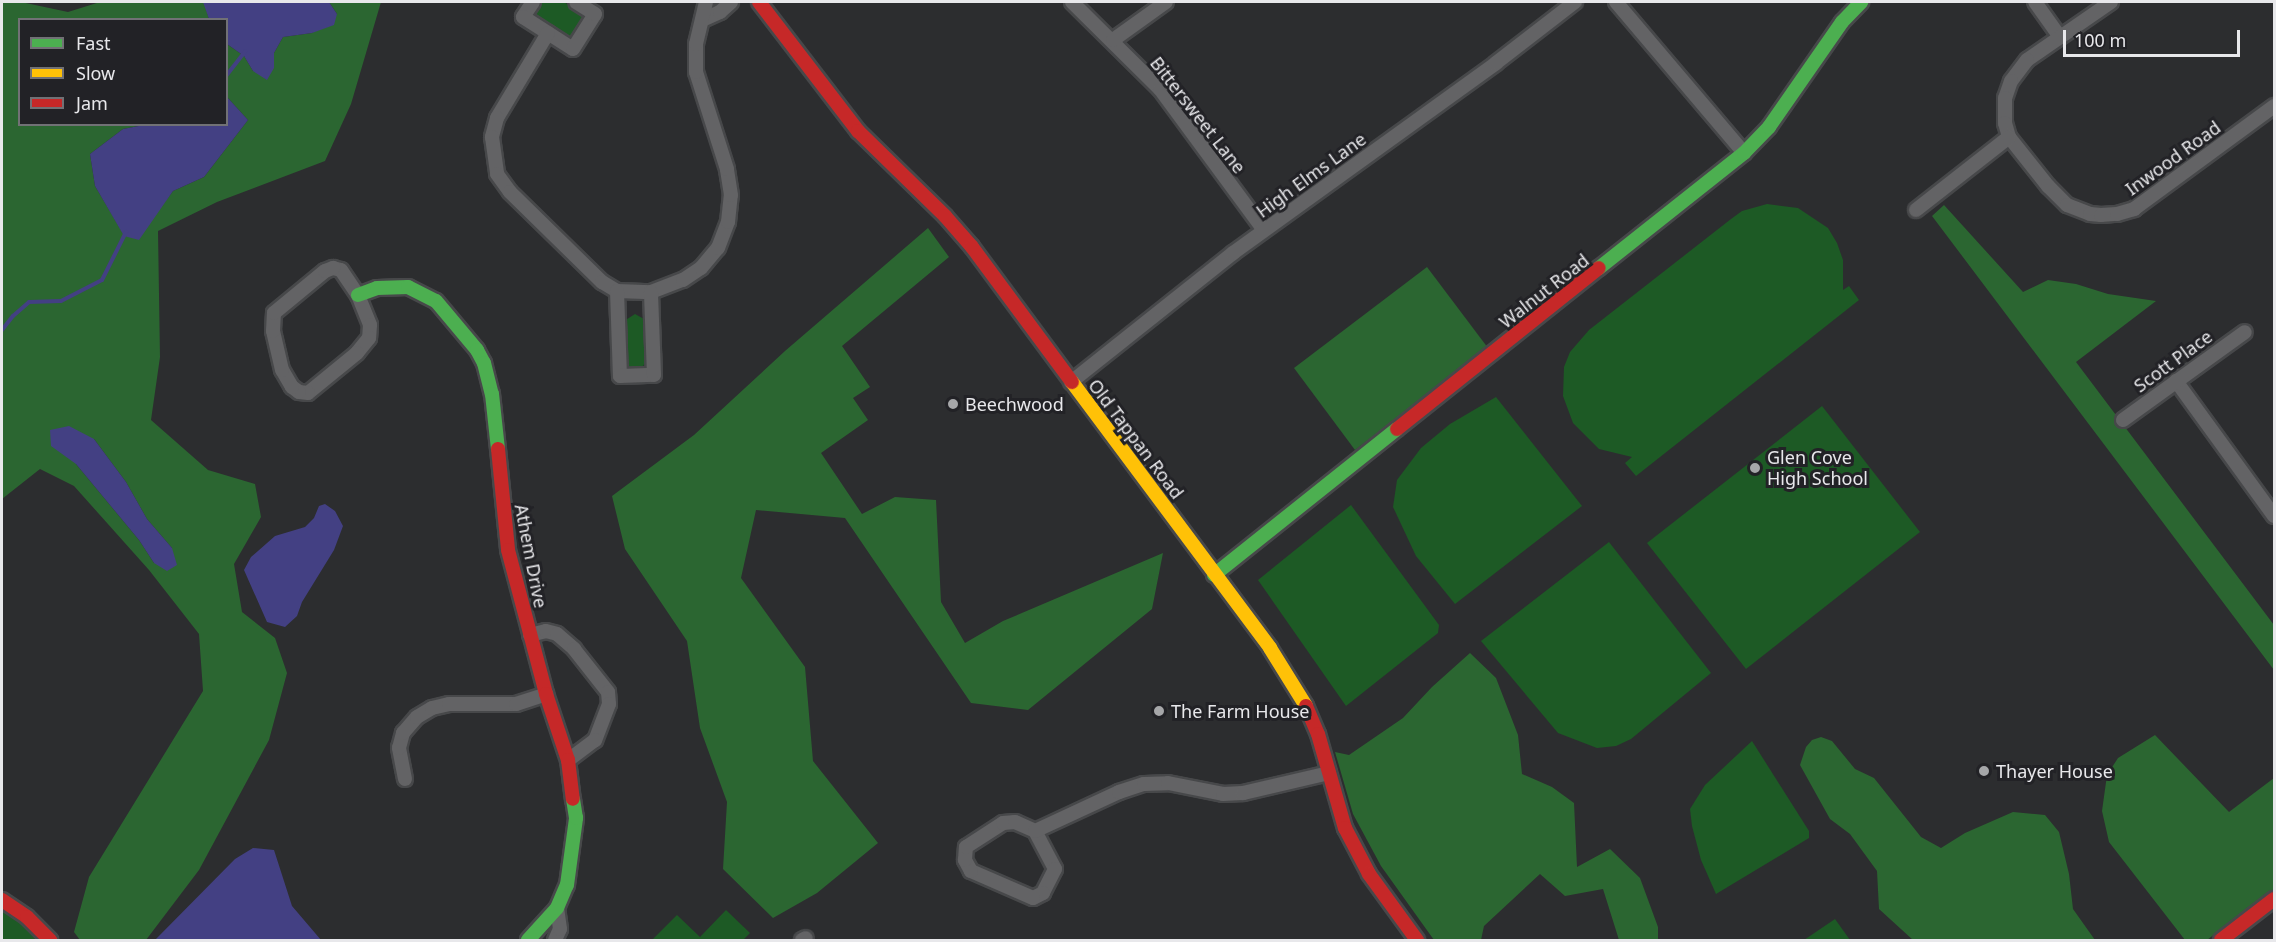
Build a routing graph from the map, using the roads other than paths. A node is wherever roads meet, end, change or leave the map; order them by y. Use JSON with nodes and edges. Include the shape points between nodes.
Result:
{"nodes":[{"id":1,"x":533,"y":2,"type":"edge"},
{"id":2,"x":576,"y":2,"type":"edge"},
{"id":3,"x":706,"y":2,"type":"edge"},
{"id":4,"x":731,"y":2,"type":"edge"},
{"id":5,"x":759,"y":2,"type":"edge"},
{"id":6,"x":1072,"y":2,"type":"edge"},
{"id":7,"x":1166,"y":2,"type":"edge"},
{"id":8,"x":1575,"y":2,"type":"edge"},
{"id":9,"x":1616,"y":2,"type":"edge"},
{"id":10,"x":1861,"y":2,"type":"edge"},
{"id":11,"x":2035,"y":2,"type":"edge"},
{"id":12,"x":2111,"y":2,"type":"edge"},
{"id":13,"x":702,"y":20,"type":"junction"},
{"id":14,"x":548,"y":33,"type":"junction"},
{"id":15,"x":2060,"y":37,"type":"junction"},
{"id":16,"x":1113,"y":40,"type":"junction"},
{"id":17,"x":2274,"y":106,"type":"edge"},
{"id":18,"x":2009,"y":136,"type":"junction"},
{"id":19,"x":1744,"y":153,"type":"junction"},
{"id":20,"x":1916,"y":210,"type":"dead end"},
{"id":21,"x":1264,"y":230,"type":"junction"},
{"id":22,"x":617,"y":291,"type":"junction"},
{"id":23,"x":651,"y":292,"type":"junction"},
{"id":24,"x":358,"y":295,"type":"junction"},
{"id":25,"x":2245,"y":332,"type":"dead end"},
{"id":26,"x":2176,"y":381,"type":"junction"},
{"id":27,"x":1071,"y":382,"type":"junction"},
{"id":28,"x":2123,"y":420,"type":"dead end"},
{"id":29,"x":2273,"y":510,"type":"edge"},
{"id":30,"x":1214,"y":575,"type":"junction"},
{"id":31,"x":530,"y":635,"type":"junction"},
{"id":32,"x":546,"y":694,"type":"junction"},
{"id":33,"x":568,"y":760,"type":"junction"},
{"id":34,"x":1329,"y":773,"type":"junction"},
{"id":35,"x":405,"y":779,"type":"dead end"},
{"id":36,"x":1035,"y":831,"type":"junction"},
{"id":37,"x":2274,"y":899,"type":"edge"},
{"id":38,"x":2,"y":900,"type":"edge"},
{"id":39,"x":557,"y":908,"type":"junction"},
{"id":40,"x":51,"y":940,"type":"edge"},
{"id":41,"x":528,"y":940,"type":"edge"},
{"id":42,"x":555,"y":940,"type":"edge"},
{"id":43,"x":1417,"y":940,"type":"edge"},
{"id":44,"x":2221,"y":940,"type":"edge"}],
"edges":[{"from":1,"to":14,"type":"street","via":[[523,17]]},
{"from":2,"to":14,"type":"street","via":[[595,14],[573,49]]},
{"from":3,"to":13,"type":"street"},
{"from":4,"to":13,"type":"street"},
{"from":5,"to":27,"type":"street","name":"Old Tappan Road","via":[[858,131],[972,247]]},
{"from":6,"to":16,"type":"street","name":"Bittersweet Lane"},
{"from":7,"to":16,"type":"street"},
{"from":8,"to":21,"type":"street","name":"High Elms Lane"},
{"from":9,"to":19,"type":"street"},
{"from":10,"to":19,"type":"street","name":"Walnut Road","via":[[1842,22],[1769,127]]},
{"from":11,"to":15,"type":"street"},
{"from":12,"to":15,"type":"street"},
{"from":13,"to":23,"type":"street","via":[[696,44],[696,72],[727,170],[731,195],[728,222],[718,248],[701,268],[683,280]]},
{"from":14,"to":22,"type":"street","via":[[497,118],[492,137],[497,174],[588,270]]},
{"from":15,"to":18,"type":"street","via":[[2027,60],[2011,81],[2004,110]]},
{"from":16,"to":21,"type":"street","name":"Bittersweet Lane","via":[[1160,89]]},
{"from":17,"to":18,"type":"street","name":"Inwood Road","via":[[2153,197],[2117,214],[2090,214],[2067,205]]},
{"from":18,"to":20,"type":"street"},
{"from":19,"to":30,"type":"street","name":"Walnut Road"},
{"from":21,"to":27,"type":"street","name":"High Elms Lane"},
{"from":22,"to":23,"type":"street"},
{"from":22,"to":23,"type":"street","via":[[620,376],[654,375]]},
{"from":24,"to":24,"type":"street","via":[[370,325],[369,338],[357,353],[308,393],[298,392],[282,370],[273,332],[274,313],[333,268],[340,270]]},
{"from":24,"to":31,"type":"street","name":"Athem Drive","via":[[391,287],[408,287],[424,294],[443,309],[484,363],[492,393],[508,550]]},
{"from":25,"to":26,"type":"street","name":"Scott Place"},
{"from":26,"to":28,"type":"street","name":"Scott Place"},
{"from":26,"to":29,"type":"street"},
{"from":27,"to":30,"type":"street","name":"Old Tappan Road"},
{"from":30,"to":34,"type":"street","name":"Old Tappan Road","via":[[1300,695],[1318,734]]},
{"from":31,"to":32,"type":"street","name":"Athem Drive"},
{"from":31,"to":33,"type":"street","via":[[546,631],[557,634],[608,692],[609,704],[595,740]]},
{"from":32,"to":33,"type":"street","name":"Athem Drive"},
{"from":32,"to":35,"type":"street","via":[[516,704],[449,704],[417,717],[404,733],[399,748]]},
{"from":33,"to":39,"type":"street","name":"Athem Drive","via":[[574,794],[575,840],[567,885]]},
{"from":34,"to":36,"type":"street","via":[[1243,793],[1223,794],[1168,783],[1144,784]]},
{"from":34,"to":43,"type":"street","name":"Old Tappan Road","via":[[1345,828],[1369,874]]},
{"from":36,"to":36,"type":"street","via":[[1015,822],[1004,823],[966,847],[965,860],[971,871],[1033,898],[1043,893],[1055,869]]},
{"from":37,"to":44,"type":"street"},
{"from":38,"to":40,"type":"street"},
{"from":39,"to":41,"type":"street","name":"Athem Drive"},
{"from":39,"to":42,"type":"street","name":"Athem Drive","via":[[560,930]]}]}
